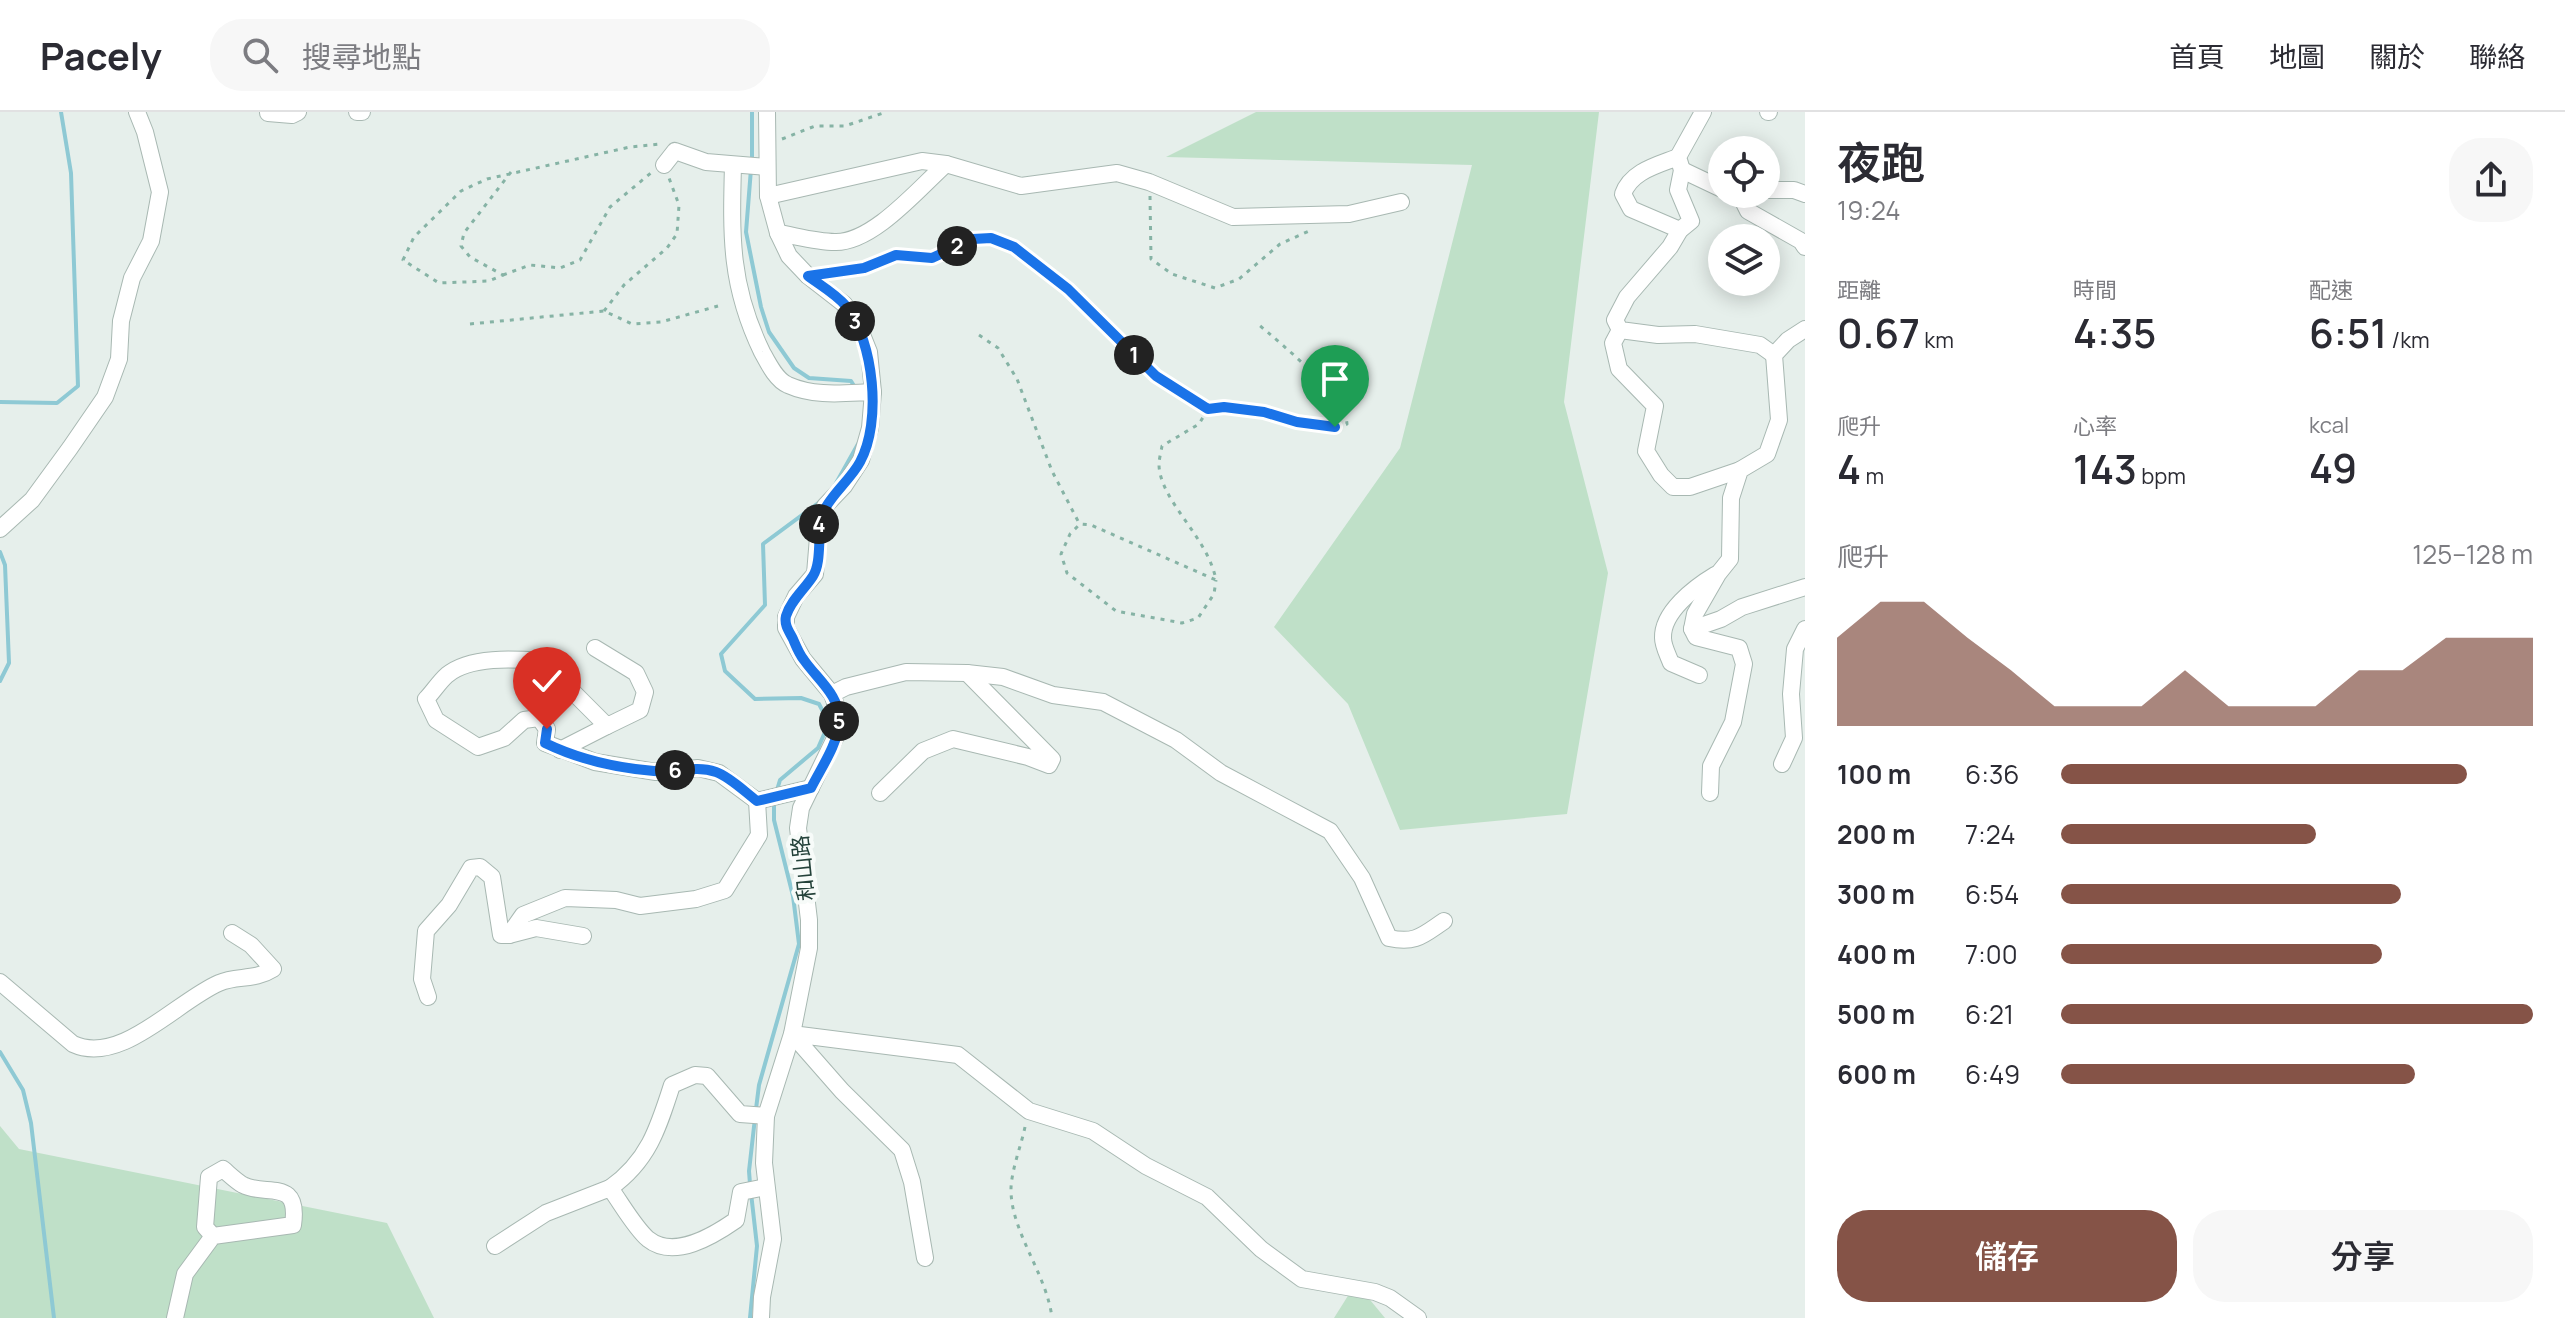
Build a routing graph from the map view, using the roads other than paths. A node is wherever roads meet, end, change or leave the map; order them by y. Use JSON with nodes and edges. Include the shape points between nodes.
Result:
{"nodes":[{"id":1,"x":137,"y":112,"type":"edge"},
{"id":2,"x":298,"y":112,"type":"edge"},
{"id":3,"x":767,"y":112,"type":"edge"},
{"id":4,"x":1703,"y":112,"type":"edge"},
{"id":5,"x":268,"y":113,"type":"edge"},
{"id":6,"x":946,"y":164,"type":"junction"},
{"id":7,"x":1680,"y":164,"type":"junction"},
{"id":8,"x":664,"y":165,"type":"road end"},
{"id":9,"x":733,"y":165,"type":"junction"},
{"id":10,"x":767,"y":167,"type":"junction"},
{"id":11,"x":1708,"y":181,"type":"edge"},
{"id":12,"x":1780,"y":190,"type":"edge"},
{"id":13,"x":1805,"y":194,"type":"edge"},
{"id":14,"x":768,"y":196,"type":"junction"},
{"id":15,"x":1401,"y":202,"type":"dead end"},
{"id":16,"x":1746,"y":208,"type":"edge"},
{"id":17,"x":1680,"y":230,"type":"junction"},
{"id":18,"x":778,"y":233,"type":"junction"},
{"id":19,"x":1805,"y":247,"type":"edge"},
{"id":20,"x":1805,"y":329,"type":"edge"},
{"id":21,"x":1620,"y":330,"type":"junction"},
{"id":22,"x":1774,"y":355,"type":"junction"},
{"id":23,"x":873,"y":392,"type":"junction"},
{"id":24,"x":1740,"y":470,"type":"junction"},
{"id":25,"x":0,"y":529,"type":"edge"},
{"id":26,"x":1718,"y":574,"type":"junction"},
{"id":27,"x":1805,"y":587,"type":"edge"},
{"id":28,"x":1692,"y":629,"type":"junction"},
{"id":29,"x":1805,"y":629,"type":"edge"},
{"id":30,"x":595,"y":648,"type":"dead end"},
{"id":31,"x":967,"y":673,"type":"junction"},
{"id":32,"x":1699,"y":675,"type":"dead end"},
{"id":33,"x":832,"y":694,"type":"junction"},
{"id":34,"x":607,"y":726,"type":"junction"},
{"id":35,"x":560,"y":750,"type":"junction"},
{"id":36,"x":1782,"y":764,"type":"dead end"},
{"id":37,"x":811,"y":788,"type":"junction"},
{"id":38,"x":880,"y":793,"type":"dead end"},
{"id":39,"x":1710,"y":793,"type":"dead end"},
{"id":40,"x":757,"y":801,"type":"junction"},
{"id":41,"x":1444,"y":921,"type":"dead end"},
{"id":42,"x":232,"y":933,"type":"dead end"},
{"id":43,"x":509,"y":935,"type":"junction"},
{"id":44,"x":583,"y":936,"type":"dead end"},
{"id":45,"x":0,"y":982,"type":"edge"},
{"id":46,"x":428,"y":997,"type":"dead end"},
{"id":47,"x":792,"y":1034,"type":"junction"},
{"id":48,"x":766,"y":1116,"type":"junction"},
{"id":49,"x":766,"y":1187,"type":"junction"},
{"id":50,"x":610,"y":1188,"type":"junction"},
{"id":51,"x":213,"y":1236,"type":"junction"},
{"id":52,"x":495,"y":1246,"type":"dead end"},
{"id":53,"x":925,"y":1258,"type":"dead end"},
{"id":54,"x":175,"y":1318,"type":"edge"},
{"id":55,"x":761,"y":1318,"type":"edge"},
{"id":56,"x":1418,"y":1318,"type":"edge"}],
"edges":[{"from":1,"to":25,"type":"street","via":[[160,192],[151,241],[132,278],[121,321],[119,359],[105,397],[70,448],[32,500]]},
{"from":2,"to":5,"type":"street"},
{"from":3,"to":10,"type":"street"},
{"from":4,"to":7,"type":"street"},
{"from":6,"to":14,"type":"street","via":[[922,161]]},
{"from":6,"to":15,"type":"street","via":[[1021,186],[1117,173],[1233,217],[1349,214]]},
{"from":6,"to":18,"type":"street","via":[[885,221],[853,241]]},
{"from":7,"to":11,"type":"street"},
{"from":7,"to":17,"type":"street","via":[[1678,190],[1691,221]]},
{"from":7,"to":17,"type":"street","via":[[1643,171],[1623,194],[1631,209]]},
{"from":8,"to":9,"type":"street","via":[[675,151]]},
{"from":9,"to":10,"type":"street"},
{"from":9,"to":23,"type":"street","via":[[731,231],[737,287],[769,365],[784,384],[816,394]]},
{"from":10,"to":14,"type":"street"},
{"from":12,"to":13,"type":"street"},
{"from":14,"to":18,"type":"street"},
{"from":16,"to":19,"type":"street"},
{"from":17,"to":21,"type":"street","via":[[1627,297],[1615,320]]},
{"from":18,"to":23,"type":"street","via":[[789,256],[844,304],[859,327],[869,352]]},
{"from":20,"to":22,"type":"street"},
{"from":21,"to":22,"type":"street","via":[[1695,334],[1760,345]]},
{"from":21,"to":24,"type":"street","via":[[1613,343],[1619,369],[1655,406],[1646,451],[1661,475],[1673,487],[1690,487]]},
{"from":22,"to":24,"type":"street","via":[[1779,420],[1767,454]]},
{"from":23,"to":33,"type":"street","via":[[861,460],[825,506],[815,574],[786,617],[786,628],[803,659]]},
{"from":24,"to":26,"type":"street","via":[[1731,498],[1730,559]]},
{"from":26,"to":28,"type":"street"},
{"from":26,"to":32,"type":"street","via":[[1681,600],[1664,626],[1671,663]]},
{"from":27,"to":28,"type":"street"},
{"from":28,"to":39,"type":"street","via":[[1696,637],[1739,648],[1744,664],[1733,722],[1711,766]]},
{"from":29,"to":36,"type":"street","via":[[1795,649],[1794,738]]},
{"from":30,"to":34,"type":"street","via":[[636,673],[645,692],[640,710]]},
{"from":31,"to":33,"type":"street","via":[[906,672]]},
{"from":31,"to":38,"type":"street","via":[[1052,759],[1049,765],[953,739],[923,751]]},
{"from":31,"to":41,"type":"street","via":[[1103,702],[1330,831],[1362,878],[1389,938],[1418,939]]},
{"from":33,"to":37,"type":"street","name":"和山路","via":[[840,717],[838,732]]},
{"from":34,"to":35,"type":"street"},
{"from":34,"to":35,"type":"street","via":[[542,661],[508,658],[475,664],[449,674],[426,699],[436,720],[478,747],[504,738],[524,720],[539,718],[547,729],[545,743]]},
{"from":35,"to":40,"type":"street","via":[[656,772],[698,768],[719,773]]},
{"from":37,"to":40,"type":"street"},
{"from":37,"to":47,"type":"street","name":"和山路","via":[[798,828],[809,948]]},
{"from":40,"to":43,"type":"street","via":[[759,835],[725,890],[640,906],[565,898],[523,915]]},
{"from":42,"to":45,"type":"street","via":[[273,969],[262,976],[220,982],[111,1047],[86,1050],[73,1044]]},
{"from":43,"to":44,"type":"street","via":[[536,928]]},
{"from":43,"to":46,"type":"street","via":[[501,935],[492,877],[480,867],[471,868],[426,931],[422,979]]},
{"from":47,"to":48,"type":"street","name":"和山路"},
{"from":47,"to":53,"type":"street","via":[[902,1150]]},
{"from":47,"to":56,"type":"street","via":[[958,1055],[1029,1111],[1093,1131],[1207,1197],[1261,1249],[1302,1279],[1375,1292]]},
{"from":48,"to":49,"type":"street","name":"和山路"},
{"from":48,"to":50,"type":"street","via":[[740,1114],[707,1076],[672,1085],[658,1130],[630,1174]]},
{"from":49,"to":50,"type":"street","via":[[741,1192],[736,1220],[677,1248],[647,1239]]},
{"from":49,"to":55,"type":"street","name":"和山路","via":[[773,1239]]},
{"from":50,"to":52,"type":"street","via":[[546,1213]]},
{"from":51,"to":51,"type":"street","via":[[293,1225],[295,1210],[279,1190],[245,1187],[223,1169],[209,1177],[205,1227]]},
{"from":51,"to":54,"type":"street","via":[[185,1274]]}]}
